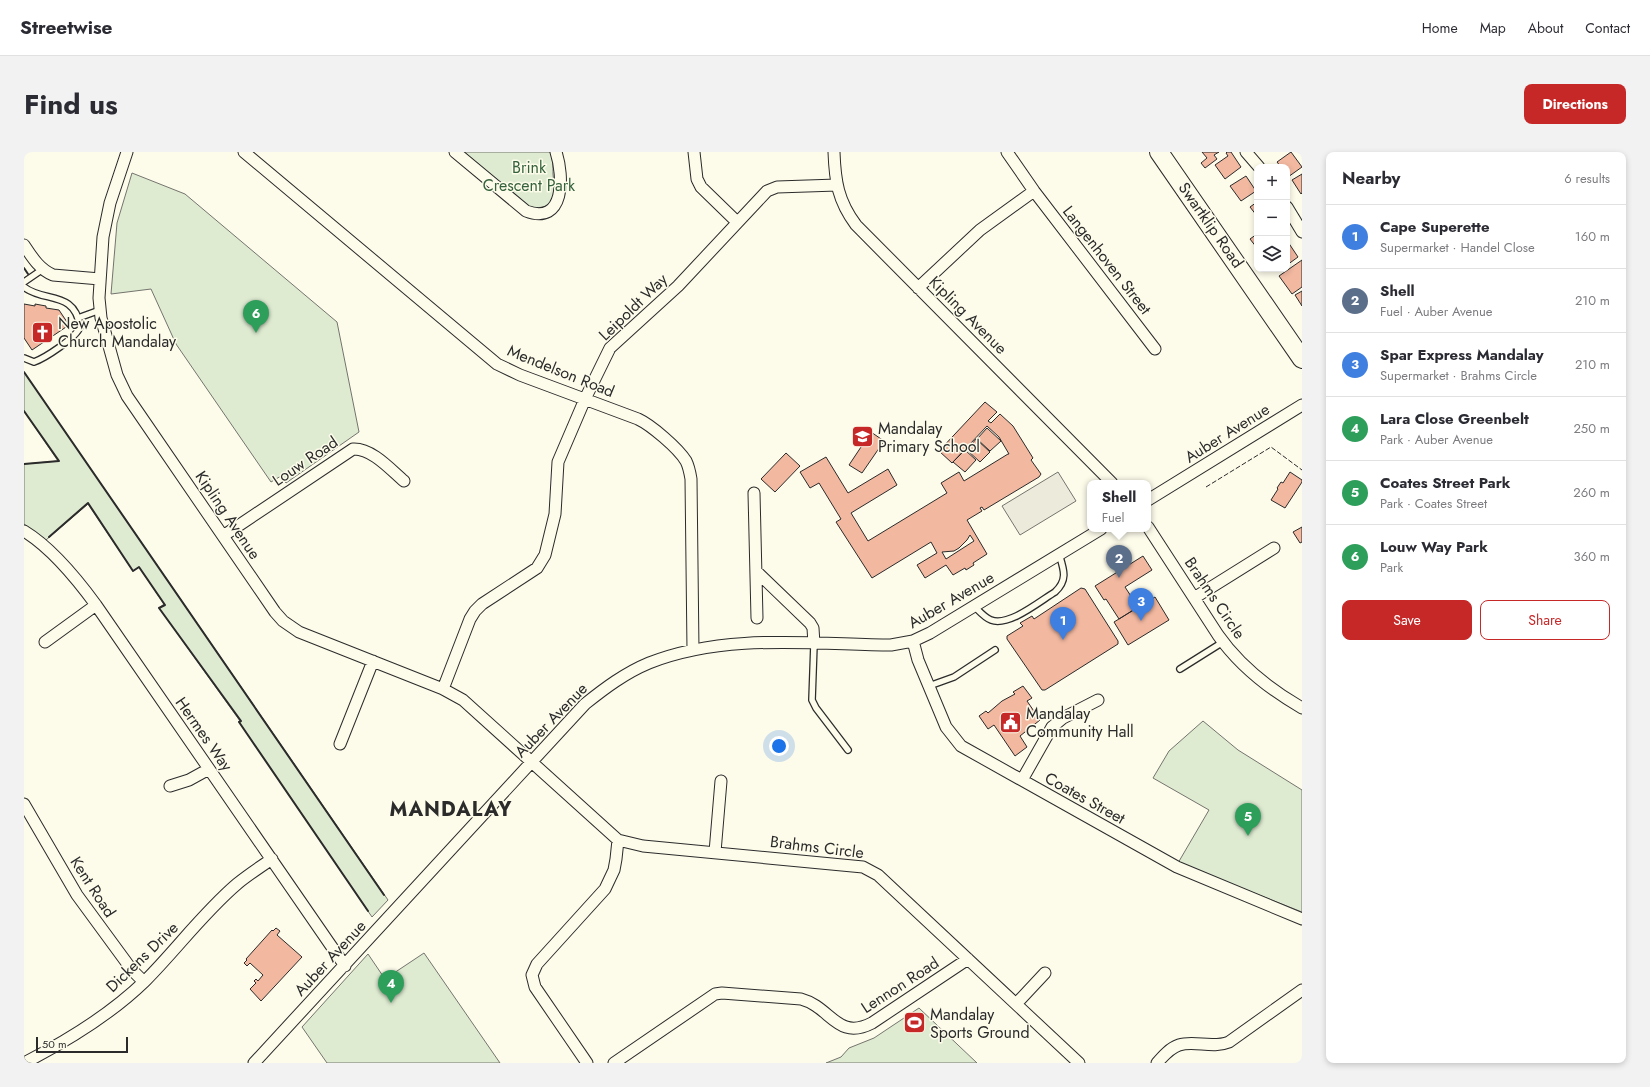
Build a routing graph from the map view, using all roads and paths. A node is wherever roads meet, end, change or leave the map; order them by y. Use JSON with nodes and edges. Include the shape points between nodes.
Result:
{"nodes":[{"id":1,"x":127,"y":152,"type":"edge"},
{"id":2,"x":455,"y":152,"type":"edge"},
{"id":3,"x":556,"y":152,"type":"edge"},
{"id":4,"x":694,"y":152,"type":"edge"},
{"id":5,"x":834,"y":152,"type":"edge"},
{"id":6,"x":1007,"y":152,"type":"edge"},
{"id":7,"x":1159,"y":152,"type":"edge"},
{"id":8,"x":1246,"y":152,"type":"edge"},
{"id":9,"x":252,"y":154,"type":"edge"},
{"id":10,"x":1256,"y":164,"type":"edge"},
{"id":11,"x":837,"y":185,"type":"junction"},
{"id":12,"x":1034,"y":191,"type":"junction"},
{"id":13,"x":1290,"y":212,"type":"edge"},
{"id":14,"x":737,"y":222,"type":"junction"},
{"id":15,"x":1302,"y":232,"type":"edge"},
{"id":16,"x":24,"y":245,"type":"edge"},
{"id":17,"x":43,"y":269,"type":"junction"},
{"id":18,"x":100,"y":279,"type":"junction"},
{"id":19,"x":24,"y":282,"type":"edge"},
{"id":20,"x":24,"y":287,"type":"edge"},
{"id":21,"x":918,"y":288,"type":"junction"},
{"id":22,"x":100,"y":310,"type":"junction"},
{"id":23,"x":78,"y":318,"type":"junction"},
{"id":24,"x":1155,"y":349,"type":"dead end"},
{"id":25,"x":24,"y":358,"type":"edge"},
{"id":26,"x":1302,"y":359,"type":"edge"},
{"id":27,"x":585,"y":399,"type":"junction"},
{"id":28,"x":1302,"y":406,"type":"edge"},
{"id":29,"x":1109,"y":480,"type":"edge"},
{"id":30,"x":404,"y":481,"type":"dead end"},
{"id":31,"x":754,"y":493,"type":"dead end"},
{"id":32,"x":1151,"y":498,"type":"edge"},
{"id":33,"x":24,"y":531,"type":"edge"},
{"id":34,"x":1096,"y":532,"type":"edge"},
{"id":35,"x":1151,"y":532,"type":"edge"},
{"id":36,"x":223,"y":536,"type":"junction"},
{"id":37,"x":1274,"y":548,"type":"dead end"},
{"id":38,"x":1059,"y":554,"type":"junction"},
{"id":39,"x":756,"y":571,"type":"junction"},
{"id":40,"x":1194,"y":598,"type":"junction"},
{"id":41,"x":96,"y":605,"type":"junction"},
{"id":42,"x":974,"y":606,"type":"junction"},
{"id":43,"x":756,"y":618,"type":"dead end"},
{"id":44,"x":45,"y":642,"type":"dead end"},
{"id":45,"x":913,"y":642,"type":"junction"},
{"id":46,"x":1223,"y":642,"type":"junction"},
{"id":47,"x":814,"y":644,"type":"junction"},
{"id":48,"x":693,"y":650,"type":"junction"},
{"id":49,"x":995,"y":650,"type":"dead end"},
{"id":50,"x":373,"y":661,"type":"junction"},
{"id":51,"x":1180,"y":669,"type":"dead end"},
{"id":52,"x":929,"y":686,"type":"junction"},
{"id":53,"x":443,"y":689,"type":"junction"},
{"id":54,"x":1098,"y":700,"type":"dead end"},
{"id":55,"x":1302,"y":708,"type":"edge"},
{"id":56,"x":340,"y":744,"type":"dead end"},
{"id":57,"x":848,"y":750,"type":"dead end"},
{"id":58,"x":531,"y":763,"type":"junction"},
{"id":59,"x":209,"y":769,"type":"junction"},
{"id":60,"x":1022,"y":780,"type":"junction"},
{"id":61,"x":721,"y":781,"type":"dead end"},
{"id":62,"x":170,"y":786,"type":"dead end"},
{"id":63,"x":24,"y":804,"type":"edge"},
{"id":64,"x":618,"y":840,"type":"junction"},
{"id":65,"x":715,"y":852,"type":"junction"},
{"id":66,"x":272,"y":860,"type":"junction"},
{"id":67,"x":1302,"y":920,"type":"edge"},
{"id":68,"x":968,"y":959,"type":"junction"},
{"id":69,"x":344,"y":966,"type":"junction"},
{"id":70,"x":1045,"y":973,"type":"dead end"},
{"id":71,"x":144,"y":982,"type":"junction"},
{"id":72,"x":1302,"y":990,"type":"edge"},
{"id":73,"x":1016,"y":1004,"type":"junction"},
{"id":74,"x":24,"y":1062,"type":"edge"},
{"id":75,"x":254,"y":1063,"type":"edge"},
{"id":76,"x":587,"y":1063,"type":"edge"},
{"id":77,"x":614,"y":1063,"type":"edge"},
{"id":78,"x":1078,"y":1063,"type":"edge"},
{"id":79,"x":1157,"y":1063,"type":"edge"}],
"edges":[{"from":1,"to":18,"type":"street","name":"Kipling Avenue","via":[[106,218]]},
{"from":2,"to":3,"type":"street","via":[[526,211],[537,214],[549,211],[560,196]]},
{"from":4,"to":14,"type":"street","via":[[697,179],[701,187]]},
{"from":5,"to":11,"type":"street","name":"Kipling Avenue"},
{"from":6,"to":12,"type":"street","name":"Langenhoven Street"},
{"from":7,"to":26,"type":"main road","name":"Swartklip Road"},
{"from":8,"to":10,"type":"street"},
{"from":9,"to":27,"type":"street","name":"Mendelson Road","via":[[498,364],[507,370]]},
{"from":11,"to":14,"type":"street","name":"Leipoldt Way","via":[[770,189]]},
{"from":11,"to":21,"type":"street","name":"Kipling Avenue","via":[[843,205],[856,224]]},
{"from":12,"to":21,"type":"street","via":[[980,230]]},
{"from":12,"to":24,"type":"street","name":"Langenhoven Street"},
{"from":13,"to":15,"type":"street"},
{"from":14,"to":27,"type":"street","name":"Leipoldt Way","via":[[678,286],[610,348]]},
{"from":16,"to":17,"type":"street"},
{"from":17,"to":18,"type":"street","via":[[53,275]]},
{"from":17,"to":19,"type":"lane"},
{"from":18,"to":22,"type":"street","name":"Kipling Avenue"},
{"from":20,"to":23,"type":"lane","via":[[35,294],[63,300]]},
{"from":21,"to":29,"type":"street","name":"Kipling Avenue"},
{"from":22,"to":23,"type":"lane"},
{"from":22,"to":36,"type":"street","name":"Kipling Avenue","via":[[122,388]]},
{"from":23,"to":25,"type":"lane","via":[[80,326],[75,335],[40,360],[34,362]]},
{"from":27,"to":48,"type":"street","name":"Mendelson Road","via":[[647,423],[681,454],[689,467]]},
{"from":27,"to":53,"type":"street","name":"Leipoldt Way","via":[[558,462],[556,514],[545,555],[537,568],[475,611]]},
{"from":28,"to":32,"type":"street","name":"Auber Avenue"},
{"from":30,"to":36,"type":"street","name":"Louw Road","via":[[368,451],[353,449]]},
{"from":31,"to":39,"type":"street"},
{"from":33,"to":41,"type":"street","name":"Hermes Way","via":[[68,571]]},
{"from":34,"to":38,"type":"street","name":"Auber Avenue"},
{"from":35,"to":40,"type":"street","name":"Brahms Circle"},
{"from":36,"to":50,"type":"street","name":"Kipling Avenue","via":[[275,612],[284,621],[299,632]]},
{"from":37,"to":40,"type":"street"},
{"from":38,"to":42,"type":"street","name":"Auber Avenue"},
{"from":38,"to":42,"type":"lane","via":[[1065,576],[1060,588],[1013,618],[1006,622],[993,621]]},
{"from":39,"to":43,"type":"street"},
{"from":39,"to":47,"type":"street","via":[[810,623],[813,628]]},
{"from":40,"to":46,"type":"street","name":"Brahms Circle"},
{"from":41,"to":44,"type":"street"},
{"from":41,"to":59,"type":"street","name":"Hermes Way"},
{"from":42,"to":45,"type":"street","name":"Auber Avenue"},
{"from":45,"to":47,"type":"street","name":"Auber Avenue","via":[[891,646]]},
{"from":45,"to":52,"type":"street","name":"Coates Street"},
{"from":46,"to":51,"type":"lane"},
{"from":46,"to":55,"type":"street","name":"Brahms Circle","via":[[1271,688]]},
{"from":47,"to":48,"type":"street","name":"Auber Avenue","via":[[757,642]]},
{"from":47,"to":57,"type":"lane","via":[[812,700]]},
{"from":48,"to":58,"type":"street","name":"Auber Avenue","via":[[649,663],[614,682],[585,704]]},
{"from":49,"to":52,"type":"lane","via":[[954,677]]},
{"from":50,"to":53,"type":"street","name":"Kipling Avenue"},
{"from":50,"to":56,"type":"street"},
{"from":52,"to":60,"type":"street","name":"Coates Street","via":[[946,727],[954,738],[962,746]]},
{"from":53,"to":58,"type":"street","name":"Kipling Avenue","via":[[472,707]]},
{"from":54,"to":60,"type":"street","via":[[1063,718],[1052,727]]},
{"from":58,"to":64,"type":"street","name":"Brahms Circle"},
{"from":58,"to":69,"type":"street","name":"Auber Avenue"},
{"from":59,"to":62,"type":"street","via":[[189,780]]},
{"from":59,"to":66,"type":"street","name":"Hermes Way"},
{"from":60,"to":67,"type":"street","name":"Coates Street","via":[[1177,867]]},
{"from":61,"to":65,"type":"street"},
{"from":63,"to":71,"type":"street","name":"Kent Road","via":[[77,895],[132,970]]},
{"from":64,"to":65,"type":"street","name":"Brahms Circle","via":[[643,846]]},
{"from":64,"to":76,"type":"street","via":[[614,870],[605,889],[534,967],[532,975],[535,987]]},
{"from":65,"to":68,"type":"street","name":"Brahms Circle","via":[[869,869]]},
{"from":66,"to":69,"type":"street","name":"Hermes Way"},
{"from":66,"to":71,"type":"street","name":"Dickens Drive","via":[[228,892]]},
{"from":68,"to":73,"type":"street","name":"Brahms Circle"},
{"from":68,"to":77,"type":"street","name":"Lennon Road","via":[[872,1023],[858,1029],[846,1028],[813,1004],[801,999],[716,994]]},
{"from":69,"to":75,"type":"street","name":"Auber Avenue"},
{"from":70,"to":73,"type":"street"},
{"from":71,"to":74,"type":"street","name":"Dickens Drive","via":[[87,1026]]},
{"from":72,"to":79,"type":"street","via":[[1229,1042],[1214,1046],[1178,1046]]},
{"from":73,"to":78,"type":"street","name":"Brahms Circle"}]}
